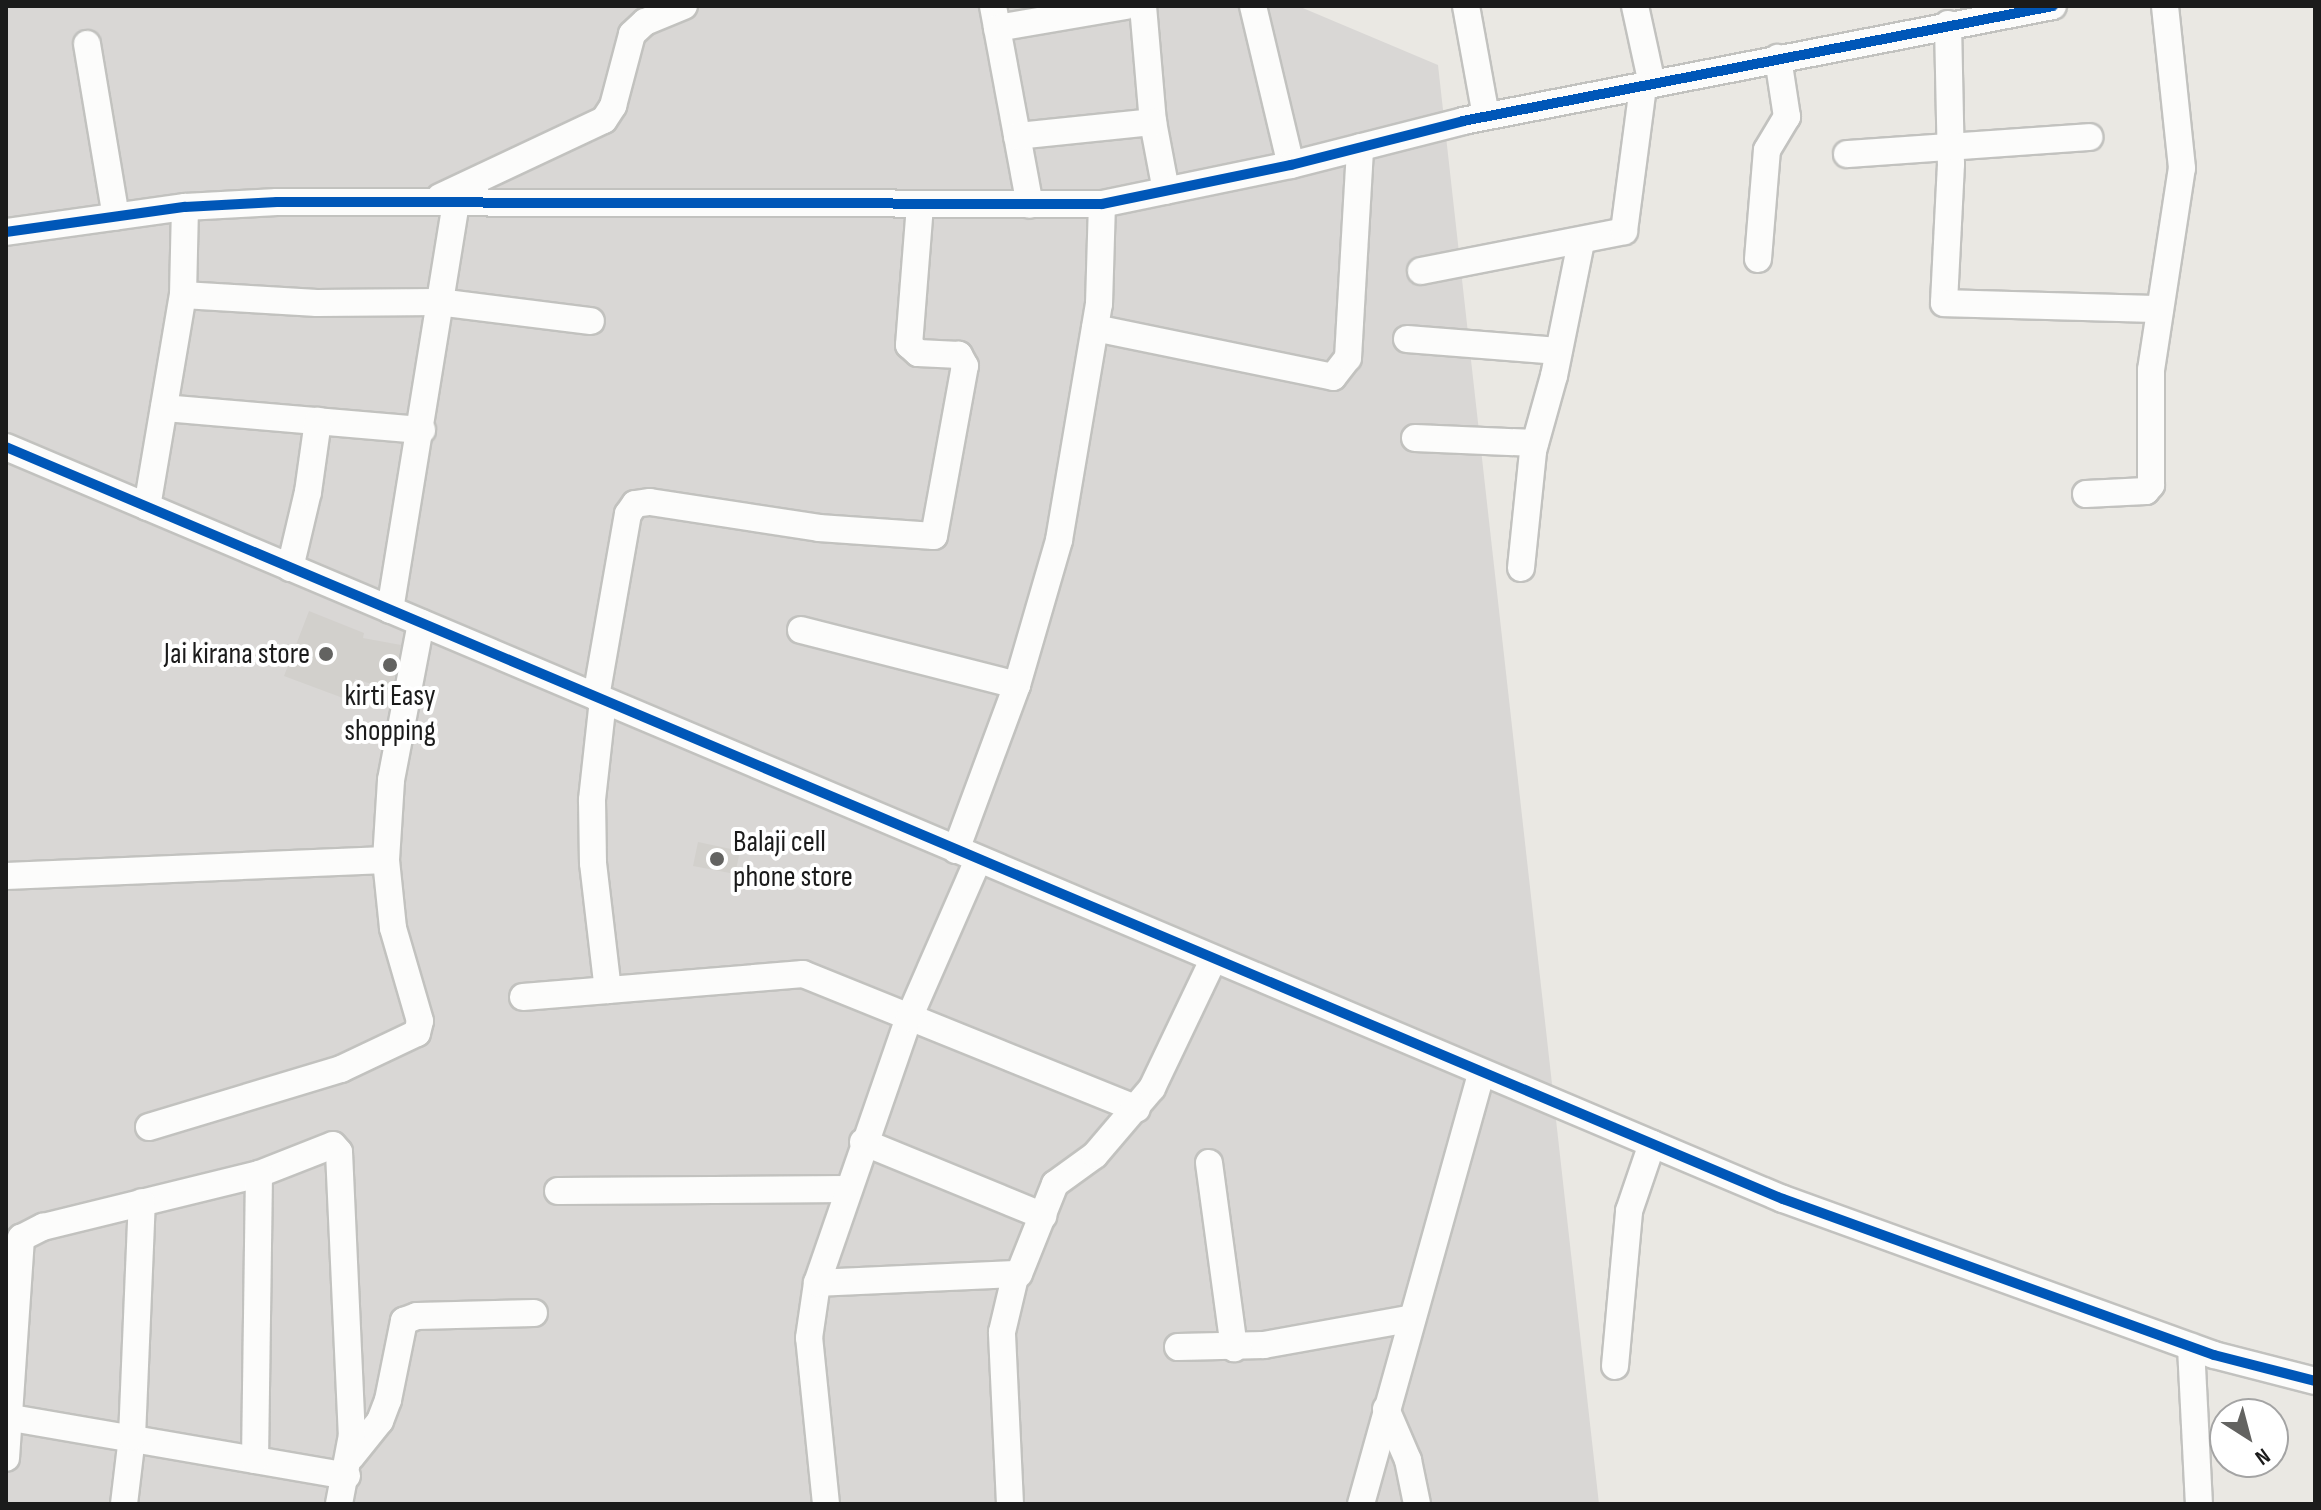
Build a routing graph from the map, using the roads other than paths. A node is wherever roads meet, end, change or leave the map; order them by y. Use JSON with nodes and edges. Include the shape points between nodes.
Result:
{"nodes":[{"id":1,"x":684,"y":6,"type":"edge"},
{"id":2,"x":1126,"y":6,"type":"edge"},
{"id":3,"x":1143,"y":6,"type":"edge"},
{"id":4,"x":1253,"y":6,"type":"edge"},
{"id":5,"x":1466,"y":6,"type":"edge"},
{"id":6,"x":1635,"y":6,"type":"edge"},
{"id":7,"x":2053,"y":6,"type":"edge"},
{"id":8,"x":2165,"y":6,"type":"edge"},
{"id":9,"x":995,"y":17,"type":"edge"},
{"id":10,"x":1948,"y":24,"type":"junction"},
{"id":11,"x":87,"y":44,"type":"dead end"},
{"id":12,"x":1778,"y":58,"type":"junction"},
{"id":13,"x":1647,"y":85,"type":"junction"},
{"id":14,"x":1486,"y":116,"type":"junction"},
{"id":15,"x":1153,"y":122,"type":"junction"},
{"id":16,"x":1017,"y":136,"type":"junction"},
{"id":17,"x":2089,"y":137,"type":"dead end"},
{"id":18,"x":1360,"y":147,"type":"junction"},
{"id":19,"x":1951,"y":147,"type":"junction"},
{"id":20,"x":1847,"y":154,"type":"dead end"},
{"id":21,"x":1291,"y":165,"type":"junction"},
{"id":22,"x":1166,"y":191,"type":"junction"},
{"id":23,"x":444,"y":201,"type":"junction"},
{"id":24,"x":1102,"y":204,"type":"junction"},
{"id":25,"x":1030,"y":205,"type":"junction"},
{"id":26,"x":920,"y":206,"type":"junction"},
{"id":27,"x":185,"y":207,"type":"junction"},
{"id":28,"x":116,"y":217,"type":"junction"},
{"id":29,"x":6,"y":232,"type":"edge"},
{"id":30,"x":1581,"y":242,"type":"junction"},
{"id":31,"x":1758,"y":259,"type":"dead end"},
{"id":32,"x":1421,"y":271,"type":"dead end"},
{"id":33,"x":183,"y":295,"type":"junction"},
{"id":34,"x":438,"y":302,"type":"junction"},
{"id":35,"x":2160,"y":309,"type":"junction"},
{"id":36,"x":591,"y":321,"type":"dead end"},
{"id":37,"x":1095,"y":328,"type":"junction"},
{"id":38,"x":1407,"y":339,"type":"dead end"},
{"id":39,"x":1559,"y":351,"type":"junction"},
{"id":40,"x":164,"y":408,"type":"junction"},
{"id":41,"x":318,"y":421,"type":"junction"},
{"id":42,"x":422,"y":430,"type":"junction"},
{"id":43,"x":1415,"y":438,"type":"dead end"},
{"id":44,"x":1535,"y":443,"type":"junction"},
{"id":45,"x":6,"y":447,"type":"edge"},
{"id":46,"x":2086,"y":494,"type":"dead end"},
{"id":47,"x":147,"y":507,"type":"junction"},
{"id":48,"x":290,"y":568,"type":"junction"},
{"id":49,"x":1521,"y":568,"type":"dead end"},
{"id":50,"x":390,"y":610,"type":"junction"},
{"id":51,"x":421,"y":623,"type":"junction"},
{"id":52,"x":801,"y":630,"type":"dead end"},
{"id":53,"x":1017,"y":685,"type":"junction"},
{"id":54,"x":600,"y":699,"type":"junction"},
{"id":55,"x":967,"y":855,"type":"junction"},
{"id":56,"x":386,"y":860,"type":"junction"},
{"id":57,"x":6,"y":876,"type":"edge"},
{"id":58,"x":1213,"y":960,"type":"junction"},
{"id":59,"x":608,"y":990,"type":"junction"},
{"id":60,"x":523,"y":997,"type":"dead end"},
{"id":61,"x":909,"y":1018,"type":"junction"},
{"id":62,"x":1481,"y":1073,"type":"junction"},
{"id":63,"x":1137,"y":1109,"type":"junction"},
{"id":64,"x":149,"y":1127,"type":"dead end"},
{"id":65,"x":863,"y":1142,"type":"junction"},
{"id":66,"x":1652,"y":1144,"type":"junction"},
{"id":67,"x":1209,"y":1163,"type":"dead end"},
{"id":68,"x":259,"y":1174,"type":"junction"},
{"id":69,"x":847,"y":1189,"type":"junction"},
{"id":70,"x":558,"y":1191,"type":"dead end"},
{"id":71,"x":142,"y":1202,"type":"junction"},
{"id":72,"x":1043,"y":1216,"type":"junction"},
{"id":73,"x":1015,"y":1277,"type":"junction"},
{"id":74,"x":817,"y":1283,"type":"junction"},
{"id":75,"x":534,"y":1313,"type":"dead end"},
{"id":76,"x":1409,"y":1319,"type":"junction"},
{"id":77,"x":1178,"y":1347,"type":"dead end"},
{"id":78,"x":2191,"y":1347,"type":"junction"},
{"id":79,"x":1234,"y":1348,"type":"junction"},
{"id":80,"x":1615,"y":1366,"type":"dead end"},
{"id":81,"x":2315,"y":1381,"type":"edge"},
{"id":82,"x":1386,"y":1409,"type":"junction"},
{"id":83,"x":8,"y":1417,"type":"edge"},
{"id":84,"x":132,"y":1437,"type":"junction"},
{"id":85,"x":6,"y":1458,"type":"edge"},
{"id":86,"x":255,"y":1460,"type":"junction"},
{"id":87,"x":349,"y":1466,"type":"junction"},
{"id":88,"x":124,"y":1504,"type":"edge"},
{"id":89,"x":339,"y":1504,"type":"edge"},
{"id":90,"x":826,"y":1504,"type":"edge"},
{"id":91,"x":1010,"y":1504,"type":"edge"},
{"id":92,"x":1361,"y":1504,"type":"edge"},
{"id":93,"x":1417,"y":1504,"type":"edge"},
{"id":94,"x":2199,"y":1504,"type":"edge"}],
"edges":[{"from":1,"to":23,"type":"street","via":[[645,22],[632,34],[613,106],[604,120]]},
{"from":2,"to":9,"type":"street"},
{"from":3,"to":15,"type":"street"},
{"from":4,"to":21,"type":"street"},
{"from":5,"to":14,"type":"street"},
{"from":6,"to":13,"type":"street"},
{"from":7,"to":10,"type":"street"},
{"from":8,"to":35,"type":"street","via":[[2182,168]]},
{"from":9,"to":16,"type":"street"},
{"from":10,"to":12,"type":"street"},
{"from":10,"to":19,"type":"street"},
{"from":11,"to":28,"type":"street"},
{"from":12,"to":13,"type":"street"},
{"from":12,"to":31,"type":"street","via":[[1787,121],[1768,146]]},
{"from":13,"to":14,"type":"street"},
{"from":13,"to":30,"type":"street","via":[[1628,226],[1619,234]]},
{"from":14,"to":18,"type":"street"},
{"from":15,"to":16,"type":"street"},
{"from":15,"to":22,"type":"street"},
{"from":16,"to":25,"type":"street"},
{"from":17,"to":19,"type":"street"},
{"from":18,"to":21,"type":"street"},
{"from":18,"to":37,"type":"street","via":[[1348,358],[1333,377]]},
{"from":19,"to":20,"type":"street"},
{"from":19,"to":35,"type":"street","via":[[1946,305]]},
{"from":21,"to":22,"type":"street"},
{"from":22,"to":24,"type":"street"},
{"from":23,"to":26,"type":"street"},
{"from":23,"to":27,"type":"street"},
{"from":23,"to":34,"type":"street"},
{"from":24,"to":25,"type":"street"},
{"from":24,"to":37,"type":"street"},
{"from":25,"to":26,"type":"street"},
{"from":26,"to":54,"type":"street","via":[[909,345],[918,353],[959,355],[965,366],[934,536],[819,528],[635,504],[628,514]]},
{"from":27,"to":28,"type":"street"},
{"from":27,"to":33,"type":"street"},
{"from":28,"to":29,"type":"street"},
{"from":30,"to":32,"type":"street"},
{"from":30,"to":39,"type":"street"},
{"from":33,"to":34,"type":"street","via":[[317,303]]},
{"from":33,"to":40,"type":"street"},
{"from":34,"to":36,"type":"street"},
{"from":34,"to":42,"type":"street"},
{"from":35,"to":46,"type":"street","via":[[2150,387],[2149,489]]},
{"from":37,"to":53,"type":"street","via":[[1068,498]]},
{"from":38,"to":39,"type":"street"},
{"from":39,"to":44,"type":"street"},
{"from":40,"to":41,"type":"street"},
{"from":40,"to":47,"type":"street"},
{"from":41,"to":42,"type":"street"},
{"from":41,"to":48,"type":"street"},
{"from":42,"to":50,"type":"street"},
{"from":43,"to":44,"type":"street"},
{"from":44,"to":49,"type":"street"},
{"from":45,"to":47,"type":"street"},
{"from":47,"to":48,"type":"street"},
{"from":48,"to":50,"type":"street"},
{"from":50,"to":51,"type":"street"},
{"from":51,"to":54,"type":"street"},
{"from":51,"to":56,"type":"street","via":[[391,780]]},
{"from":52,"to":53,"type":"street"},
{"from":53,"to":55,"type":"street"},
{"from":54,"to":55,"type":"street"},
{"from":54,"to":59,"type":"street","via":[[593,863]]},
{"from":55,"to":58,"type":"street"},
{"from":55,"to":61,"type":"street"},
{"from":56,"to":57,"type":"street"},
{"from":56,"to":64,"type":"street","via":[[393,928],[420,1021],[417,1033],[341,1069]]},
{"from":58,"to":62,"type":"street"},
{"from":58,"to":63,"type":"street"},
{"from":59,"to":60,"type":"street"},
{"from":59,"to":61,"type":"street","via":[[803,974]]},
{"from":61,"to":63,"type":"street"},
{"from":61,"to":65,"type":"street"},
{"from":62,"to":66,"type":"street"},
{"from":62,"to":76,"type":"street"},
{"from":63,"to":72,"type":"street","via":[[1095,1155],[1057,1181]]},
{"from":65,"to":69,"type":"street"},
{"from":65,"to":72,"type":"street"},
{"from":66,"to":78,"type":"street","via":[[1783,1199]]},
{"from":66,"to":80,"type":"street","via":[[1629,1211]]},
{"from":67,"to":79,"type":"street"},
{"from":68,"to":71,"type":"street"},
{"from":68,"to":86,"type":"street"},
{"from":68,"to":87,"type":"street","via":[[332,1145],[339,1152]]},
{"from":69,"to":70,"type":"street"},
{"from":69,"to":74,"type":"street"},
{"from":71,"to":83,"type":"street","via":[[43,1227],[21,1238]]},
{"from":71,"to":84,"type":"street"},
{"from":72,"to":73,"type":"street","via":[[1022,1272]]},
{"from":73,"to":74,"type":"street"},
{"from":73,"to":91,"type":"street","via":[[1002,1332]]},
{"from":74,"to":90,"type":"street","via":[[809,1338]]},
{"from":75,"to":87,"type":"street","via":[[417,1316],[404,1321],[384,1410]]},
{"from":76,"to":79,"type":"street"},
{"from":76,"to":82,"type":"street"},
{"from":77,"to":79,"type":"street"},
{"from":78,"to":81,"type":"street"},
{"from":78,"to":94,"type":"street"},
{"from":82,"to":92,"type":"street"},
{"from":82,"to":93,"type":"street","via":[[1408,1460]]},
{"from":83,"to":84,"type":"street"},
{"from":83,"to":85,"type":"street"},
{"from":84,"to":86,"type":"street"},
{"from":84,"to":88,"type":"street"},
{"from":86,"to":87,"type":"street"},
{"from":87,"to":89,"type":"street"}]}
